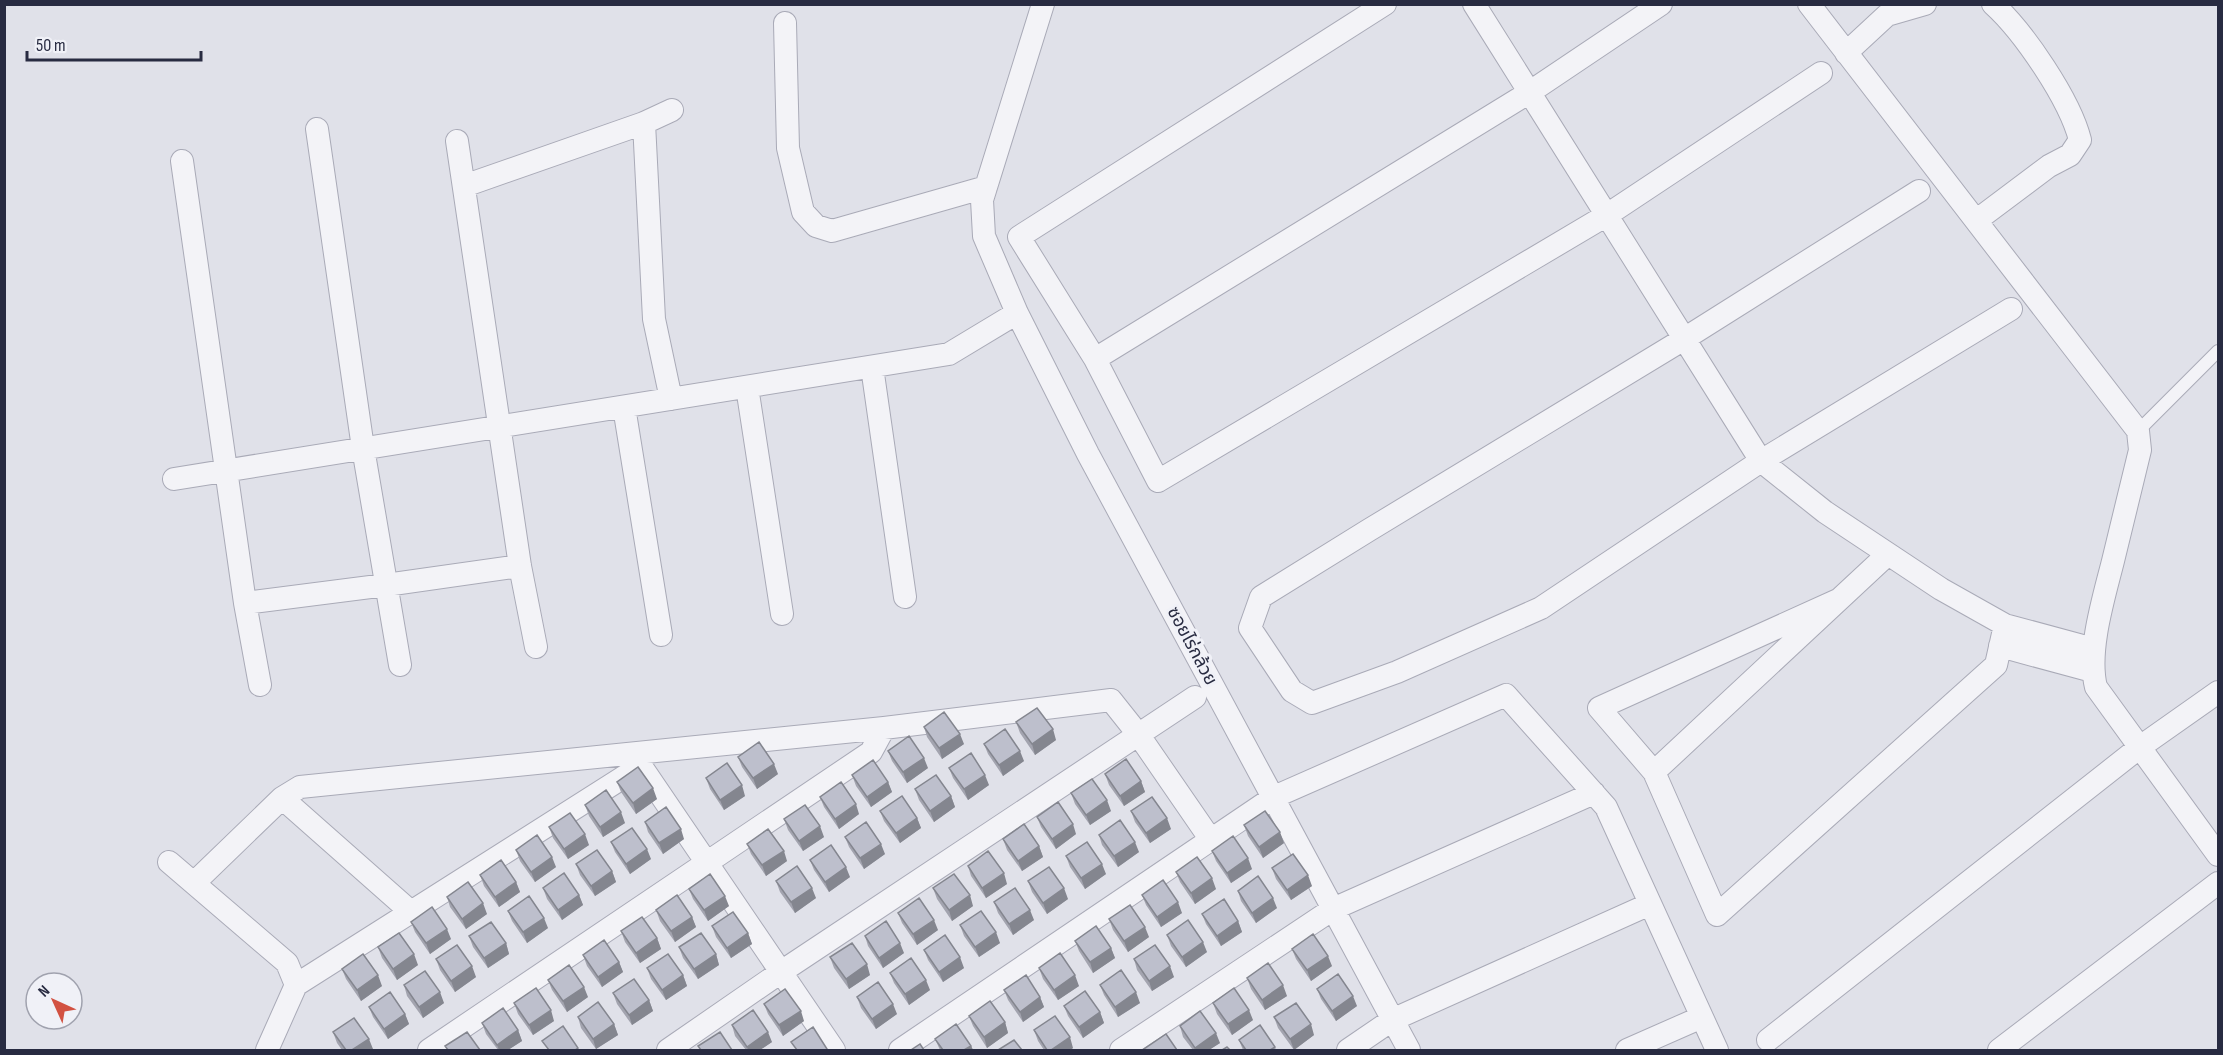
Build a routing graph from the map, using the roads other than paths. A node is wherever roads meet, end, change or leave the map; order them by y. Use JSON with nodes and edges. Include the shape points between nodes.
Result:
{"nodes":[{"id":1,"x":1042,"y":4,"type":"edge"},
{"id":2,"x":1385,"y":4,"type":"edge"},
{"id":3,"x":1474,"y":4,"type":"edge"},
{"id":4,"x":1661,"y":4,"type":"edge"},
{"id":5,"x":1809,"y":4,"type":"edge"},
{"id":6,"x":1925,"y":4,"type":"edge"},
{"id":7,"x":1993,"y":4,"type":"edge"},
{"id":8,"x":785,"y":23,"type":"dead end"},
{"id":9,"x":1846,"y":53,"type":"junction"},
{"id":10,"x":1821,"y":73,"type":"dead end"},
{"id":11,"x":1530,"y":92,"type":"junction"},
{"id":12,"x":672,"y":110,"type":"dead end"},
{"id":13,"x":644,"y":123,"type":"junction"},
{"id":14,"x":317,"y":129,"type":"dead end"},
{"id":15,"x":457,"y":141,"type":"dead end"},
{"id":16,"x":182,"y":161,"type":"dead end"},
{"id":17,"x":464,"y":186,"type":"junction"},
{"id":18,"x":986,"y":187,"type":"junction"},
{"id":19,"x":1919,"y":191,"type":"dead end"},
{"id":20,"x":1606,"y":215,"type":"junction"},
{"id":21,"x":1977,"y":220,"type":"junction"},
{"id":22,"x":2012,"y":309,"type":"dead end"},
{"id":23,"x":1017,"y":313,"type":"junction"},
{"id":24,"x":1684,"y":339,"type":"junction"},
{"id":25,"x":2218,"y":351,"type":"edge"},
{"id":26,"x":1095,"y":359,"type":"junction"},
{"id":27,"x":872,"y":367,"type":"junction"},
{"id":28,"x":747,"y":387,"type":"junction"},
{"id":29,"x":671,"y":399,"type":"junction"},
{"id":30,"x":624,"y":407,"type":"junction"},
{"id":31,"x":500,"y":426,"type":"junction"},
{"id":32,"x":2138,"y":431,"type":"junction"},
{"id":33,"x":363,"y":448,"type":"junction"},
{"id":34,"x":1761,"y":461,"type":"junction"},
{"id":35,"x":228,"y":470,"type":"junction"},
{"id":36,"x":174,"y":479,"type":"dead end"},
{"id":37,"x":1887,"y":555,"type":"junction"},
{"id":38,"x":520,"y":566,"type":"junction"},
{"id":39,"x":386,"y":585,"type":"junction"},
{"id":40,"x":905,"y":597,"type":"dead end"},
{"id":41,"x":1838,"y":600,"type":"junction"},
{"id":42,"x":245,"y":603,"type":"junction"},
{"id":43,"x":782,"y":614,"type":"dead end"},
{"id":44,"x":661,"y":635,"type":"dead end"},
{"id":45,"x":2003,"y":635,"type":"junction"},
{"id":46,"x":536,"y":647,"type":"dead end"},
{"id":47,"x":2093,"y":660,"type":"junction"},
{"id":48,"x":399,"y":666,"type":"dead end"},
{"id":49,"x":260,"y":685,"type":"dead end"},
{"id":50,"x":2218,"y":692,"type":"edge"},
{"id":51,"x":1194,"y":697,"type":"dead end"},
{"id":52,"x":884,"y":728,"type":"junction"},
{"id":53,"x":1138,"y":734,"type":"junction"},
{"id":54,"x":2140,"y":747,"type":"junction"},
{"id":55,"x":640,"y":760,"type":"junction"},
{"id":56,"x":1654,"y":772,"type":"junction"},
{"id":57,"x":1593,"y":793,"type":"junction"},
{"id":58,"x":1274,"y":797,"type":"junction"},
{"id":59,"x":282,"y":798,"type":"junction"},
{"id":60,"x":1211,"y":840,"type":"junction"},
{"id":61,"x":2218,"y":855,"type":"edge"},
{"id":62,"x":169,"y":862,"type":"dead end"},
{"id":63,"x":707,"y":864,"type":"junction"},
{"id":64,"x":2218,"y":883,"type":"edge"},
{"id":65,"x":194,"y":884,"type":"junction"},
{"id":66,"x":1650,"y":904,"type":"junction"},
{"id":67,"x":1333,"y":909,"type":"junction"},
{"id":68,"x":411,"y":912,"type":"junction"},
{"id":69,"x":781,"y":972,"type":"junction"},
{"id":70,"x":297,"y":985,"type":"junction"},
{"id":71,"x":1702,"y":1017,"type":"junction"},
{"id":72,"x":1392,"y":1020,"type":"junction"},
{"id":73,"x":1768,"y":1040,"type":"dead end"},
{"id":74,"x":267,"y":1050,"type":"edge"},
{"id":75,"x":429,"y":1050,"type":"edge"},
{"id":76,"x":668,"y":1050,"type":"edge"},
{"id":77,"x":834,"y":1050,"type":"edge"},
{"id":78,"x":900,"y":1050,"type":"edge"},
{"id":79,"x":1121,"y":1050,"type":"edge"},
{"id":80,"x":1348,"y":1050,"type":"edge"},
{"id":81,"x":1409,"y":1050,"type":"edge"},
{"id":82,"x":1627,"y":1050,"type":"edge"},
{"id":83,"x":1717,"y":1050,"type":"edge"},
{"id":84,"x":1999,"y":1050,"type":"edge"}],
"edges":[{"from":1,"to":18,"type":"street"},
{"from":2,"to":26,"type":"street","via":[[1019,237]]},
{"from":3,"to":11,"type":"street"},
{"from":4,"to":11,"type":"street"},
{"from":5,"to":9,"type":"street"},
{"from":6,"to":9,"type":"street","via":[[1887,15]]},
{"from":7,"to":21,"type":"street","via":[[2021,36],[2061,94],[2080,140],[2070,155],[2049,166]]},
{"from":8,"to":18,"type":"street","via":[[788,148],[803,212],[816,226],[832,231]]},
{"from":9,"to":21,"type":"street"},
{"from":10,"to":20,"type":"street"},
{"from":11,"to":20,"type":"street"},
{"from":11,"to":26,"type":"street"},
{"from":12,"to":13,"type":"street"},
{"from":13,"to":17,"type":"street"},
{"from":13,"to":29,"type":"street","via":[[654,319]]},
{"from":14,"to":33,"type":"street"},
{"from":15,"to":17,"type":"street"},
{"from":16,"to":35,"type":"street"},
{"from":17,"to":31,"type":"street"},
{"from":18,"to":23,"type":"street","name":"ซอยไร่กล้วย","via":[[982,200],[984,236]]},
{"from":19,"to":24,"type":"street"},
{"from":20,"to":24,"type":"street"},
{"from":20,"to":26,"type":"street","via":[[1158,481]]},
{"from":21,"to":32,"type":"street"},
{"from":22,"to":34,"type":"street"},
{"from":23,"to":27,"type":"street","via":[[949,354]]},
{"from":23,"to":58,"type":"street","name":"ซอยไร่กล้วย"},
{"from":24,"to":34,"type":"street"},
{"from":24,"to":34,"type":"street","via":[[1262,597],[1250,628],[1292,691],[1312,703],[1397,672],[1541,608]]},
{"from":25,"to":32,"type":"lane"},
{"from":27,"to":28,"type":"street"},
{"from":27,"to":40,"type":"street"},
{"from":28,"to":29,"type":"street"},
{"from":28,"to":43,"type":"street"},
{"from":29,"to":30,"type":"street"},
{"from":30,"to":31,"type":"street"},
{"from":30,"to":44,"type":"street"},
{"from":31,"to":33,"type":"street"},
{"from":31,"to":38,"type":"street"},
{"from":32,"to":47,"type":"street","via":[[2140,450]]},
{"from":33,"to":35,"type":"street"},
{"from":33,"to":39,"type":"street"},
{"from":34,"to":37,"type":"street"},
{"from":35,"to":36,"type":"street"},
{"from":35,"to":42,"type":"street"},
{"from":37,"to":41,"type":"street"},
{"from":37,"to":45,"type":"street"},
{"from":38,"to":39,"type":"street"},
{"from":38,"to":46,"type":"street"},
{"from":39,"to":42,"type":"street"},
{"from":39,"to":48,"type":"street"},
{"from":41,"to":56,"type":"street"},
{"from":41,"to":56,"type":"street","via":[[1599,708]]},
{"from":42,"to":49,"type":"street"},
{"from":45,"to":47,"type":"street"},
{"from":45,"to":56,"type":"street","via":[[1996,666],[1717,915]]},
{"from":47,"to":54,"type":"street","via":[[2096,687]]},
{"from":50,"to":54,"type":"street"},
{"from":51,"to":53,"type":"street"},
{"from":52,"to":53,"type":"street","via":[[1111,700]]},
{"from":52,"to":55,"type":"street"},
{"from":52,"to":63,"type":"street","via":[[871,752]]},
{"from":53,"to":60,"type":"street"},
{"from":53,"to":69,"type":"street"},
{"from":54,"to":61,"type":"street"},
{"from":54,"to":73,"type":"street"},
{"from":55,"to":59,"type":"street","via":[[300,788]]},
{"from":55,"to":63,"type":"street"},
{"from":55,"to":68,"type":"street"},
{"from":57,"to":58,"type":"street","via":[[1506,695]]},
{"from":57,"to":66,"type":"street","via":[[1606,807]]},
{"from":57,"to":67,"type":"street"},
{"from":58,"to":60,"type":"street"},
{"from":58,"to":67,"type":"street","name":"ซอยไร่กล้วย"},
{"from":59,"to":65,"type":"street"},
{"from":59,"to":68,"type":"street"},
{"from":60,"to":78,"type":"street"},
{"from":62,"to":65,"type":"street"},
{"from":63,"to":69,"type":"street"},
{"from":63,"to":75,"type":"street"},
{"from":64,"to":84,"type":"street"},
{"from":65,"to":70,"type":"street","via":[[287,963]]},
{"from":66,"to":71,"type":"street"},
{"from":66,"to":72,"type":"street"},
{"from":67,"to":72,"type":"street","name":"ซอยไร่กล้วย"},
{"from":67,"to":79,"type":"street"},
{"from":68,"to":70,"type":"street"},
{"from":69,"to":76,"type":"street"},
{"from":69,"to":77,"type":"street"},
{"from":70,"to":74,"type":"street"},
{"from":71,"to":82,"type":"street"},
{"from":71,"to":83,"type":"street"},
{"from":72,"to":80,"type":"street"},
{"from":72,"to":81,"type":"street","name":"ซอยไร่กล้วย"}]}
